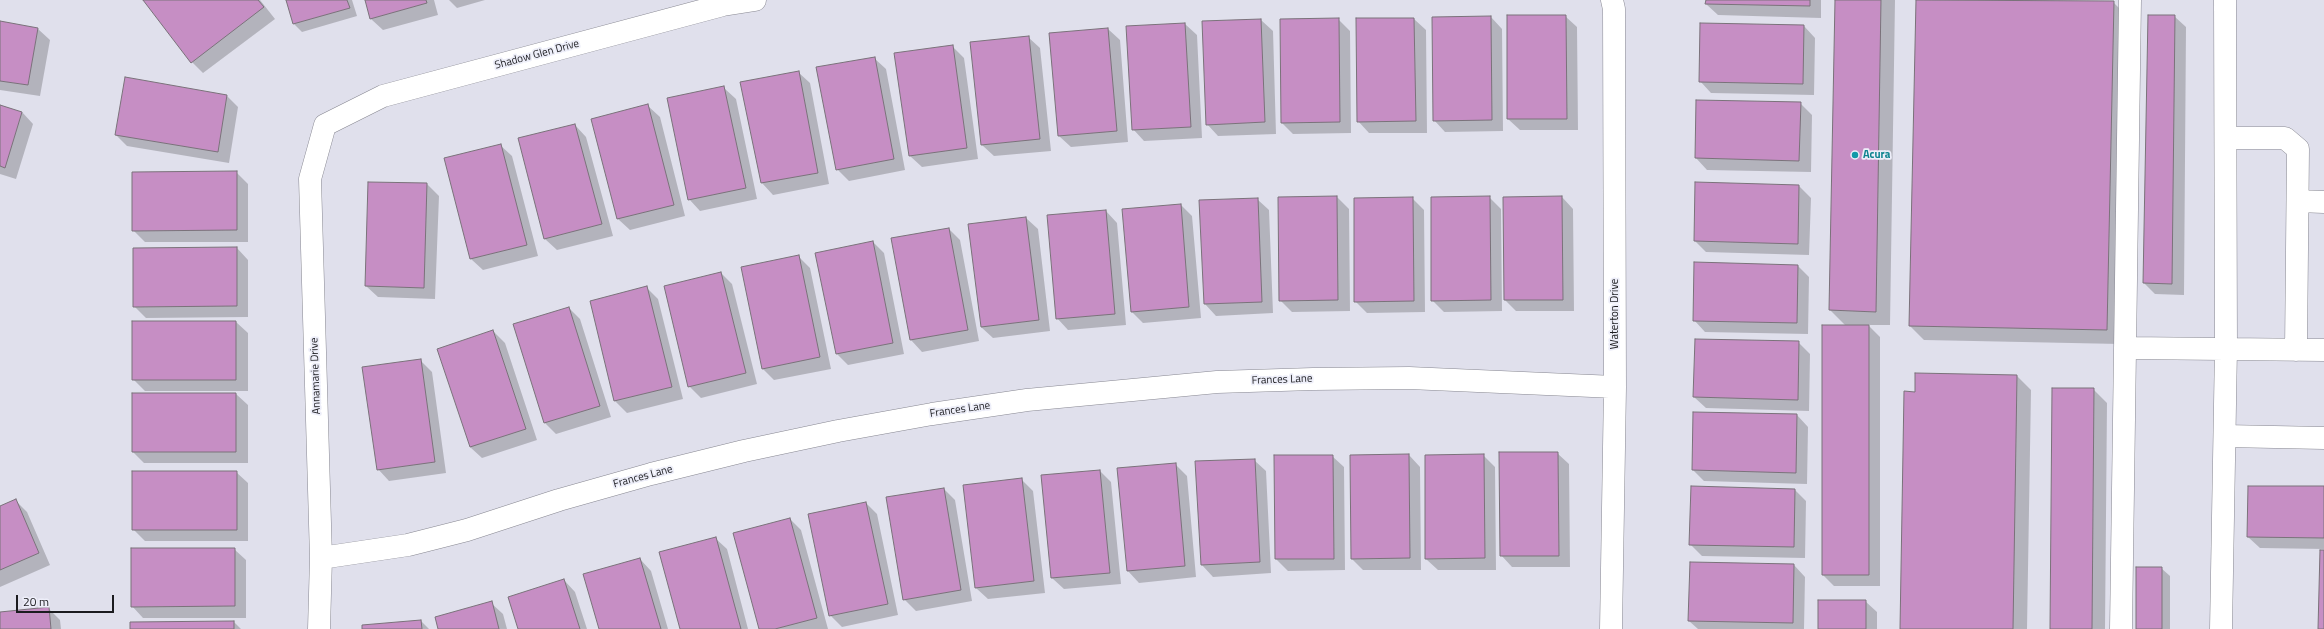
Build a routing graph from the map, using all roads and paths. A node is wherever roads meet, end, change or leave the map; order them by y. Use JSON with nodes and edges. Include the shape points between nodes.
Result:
{"nodes":[{"id":1,"x":755,"y":0,"type":"edge"},
{"id":2,"x":1612,"y":0,"type":"edge"},
{"id":3,"x":2130,"y":0,"type":"edge"},
{"id":4,"x":2225,"y":0,"type":"edge"},
{"id":5,"x":325,"y":125,"type":"joint"},
{"id":6,"x":2226,"y":138,"type":"junction"},
{"id":7,"x":2298,"y":202,"type":"junction"},
{"id":8,"x":2324,"y":202,"type":"edge"},
{"id":9,"x":2126,"y":348,"type":"junction"},
{"id":10,"x":2226,"y":348,"type":"junction"},
{"id":11,"x":2296,"y":350,"type":"junction"},
{"id":12,"x":2324,"y":350,"type":"edge"},
{"id":13,"x":1615,"y":387,"type":"junction"},
{"id":14,"x":2225,"y":436,"type":"junction"},
{"id":15,"x":2324,"y":438,"type":"edge"},
{"id":16,"x":321,"y":558,"type":"junction"},
{"id":17,"x":319,"y":629,"type":"edge"},
{"id":18,"x":1611,"y":629,"type":"edge"},
{"id":19,"x":2121,"y":629,"type":"edge"},
{"id":20,"x":2221,"y":629,"type":"edge"}],
"edges":[{"from":1,"to":5,"type":"street","name":"Shadow Glen Drive","via":[[723,5],[383,96]]},
{"from":2,"to":13,"type":"street","name":"Waterton Drive"},
{"from":3,"to":9,"type":"street"},
{"from":4,"to":6,"type":"street"},
{"from":5,"to":16,"type":"street","name":"Annamarie Drive","via":[[310,179]]},
{"from":6,"to":7,"type":"street","via":[[2285,138],[2298,149]]},
{"from":6,"to":10,"type":"street"},
{"from":7,"to":8,"type":"street"},
{"from":7,"to":11,"type":"street"},
{"from":9,"to":10,"type":"street"},
{"from":9,"to":19,"type":"street"},
{"from":10,"to":11,"type":"street"},
{"from":10,"to":14,"type":"street"},
{"from":11,"to":12,"type":"street"},
{"from":13,"to":16,"type":"street","name":"Frances Lane","via":[[1409,378],[1313,379],[1210,383],[1027,400],[893,421],[744,451],[558,500],[467,530],[408,545]]},
{"from":13,"to":18,"type":"street","name":"Waterton Drive"},
{"from":14,"to":15,"type":"street"},
{"from":14,"to":20,"type":"street"},
{"from":16,"to":17,"type":"street","name":"Annamarie Drive"}]}
